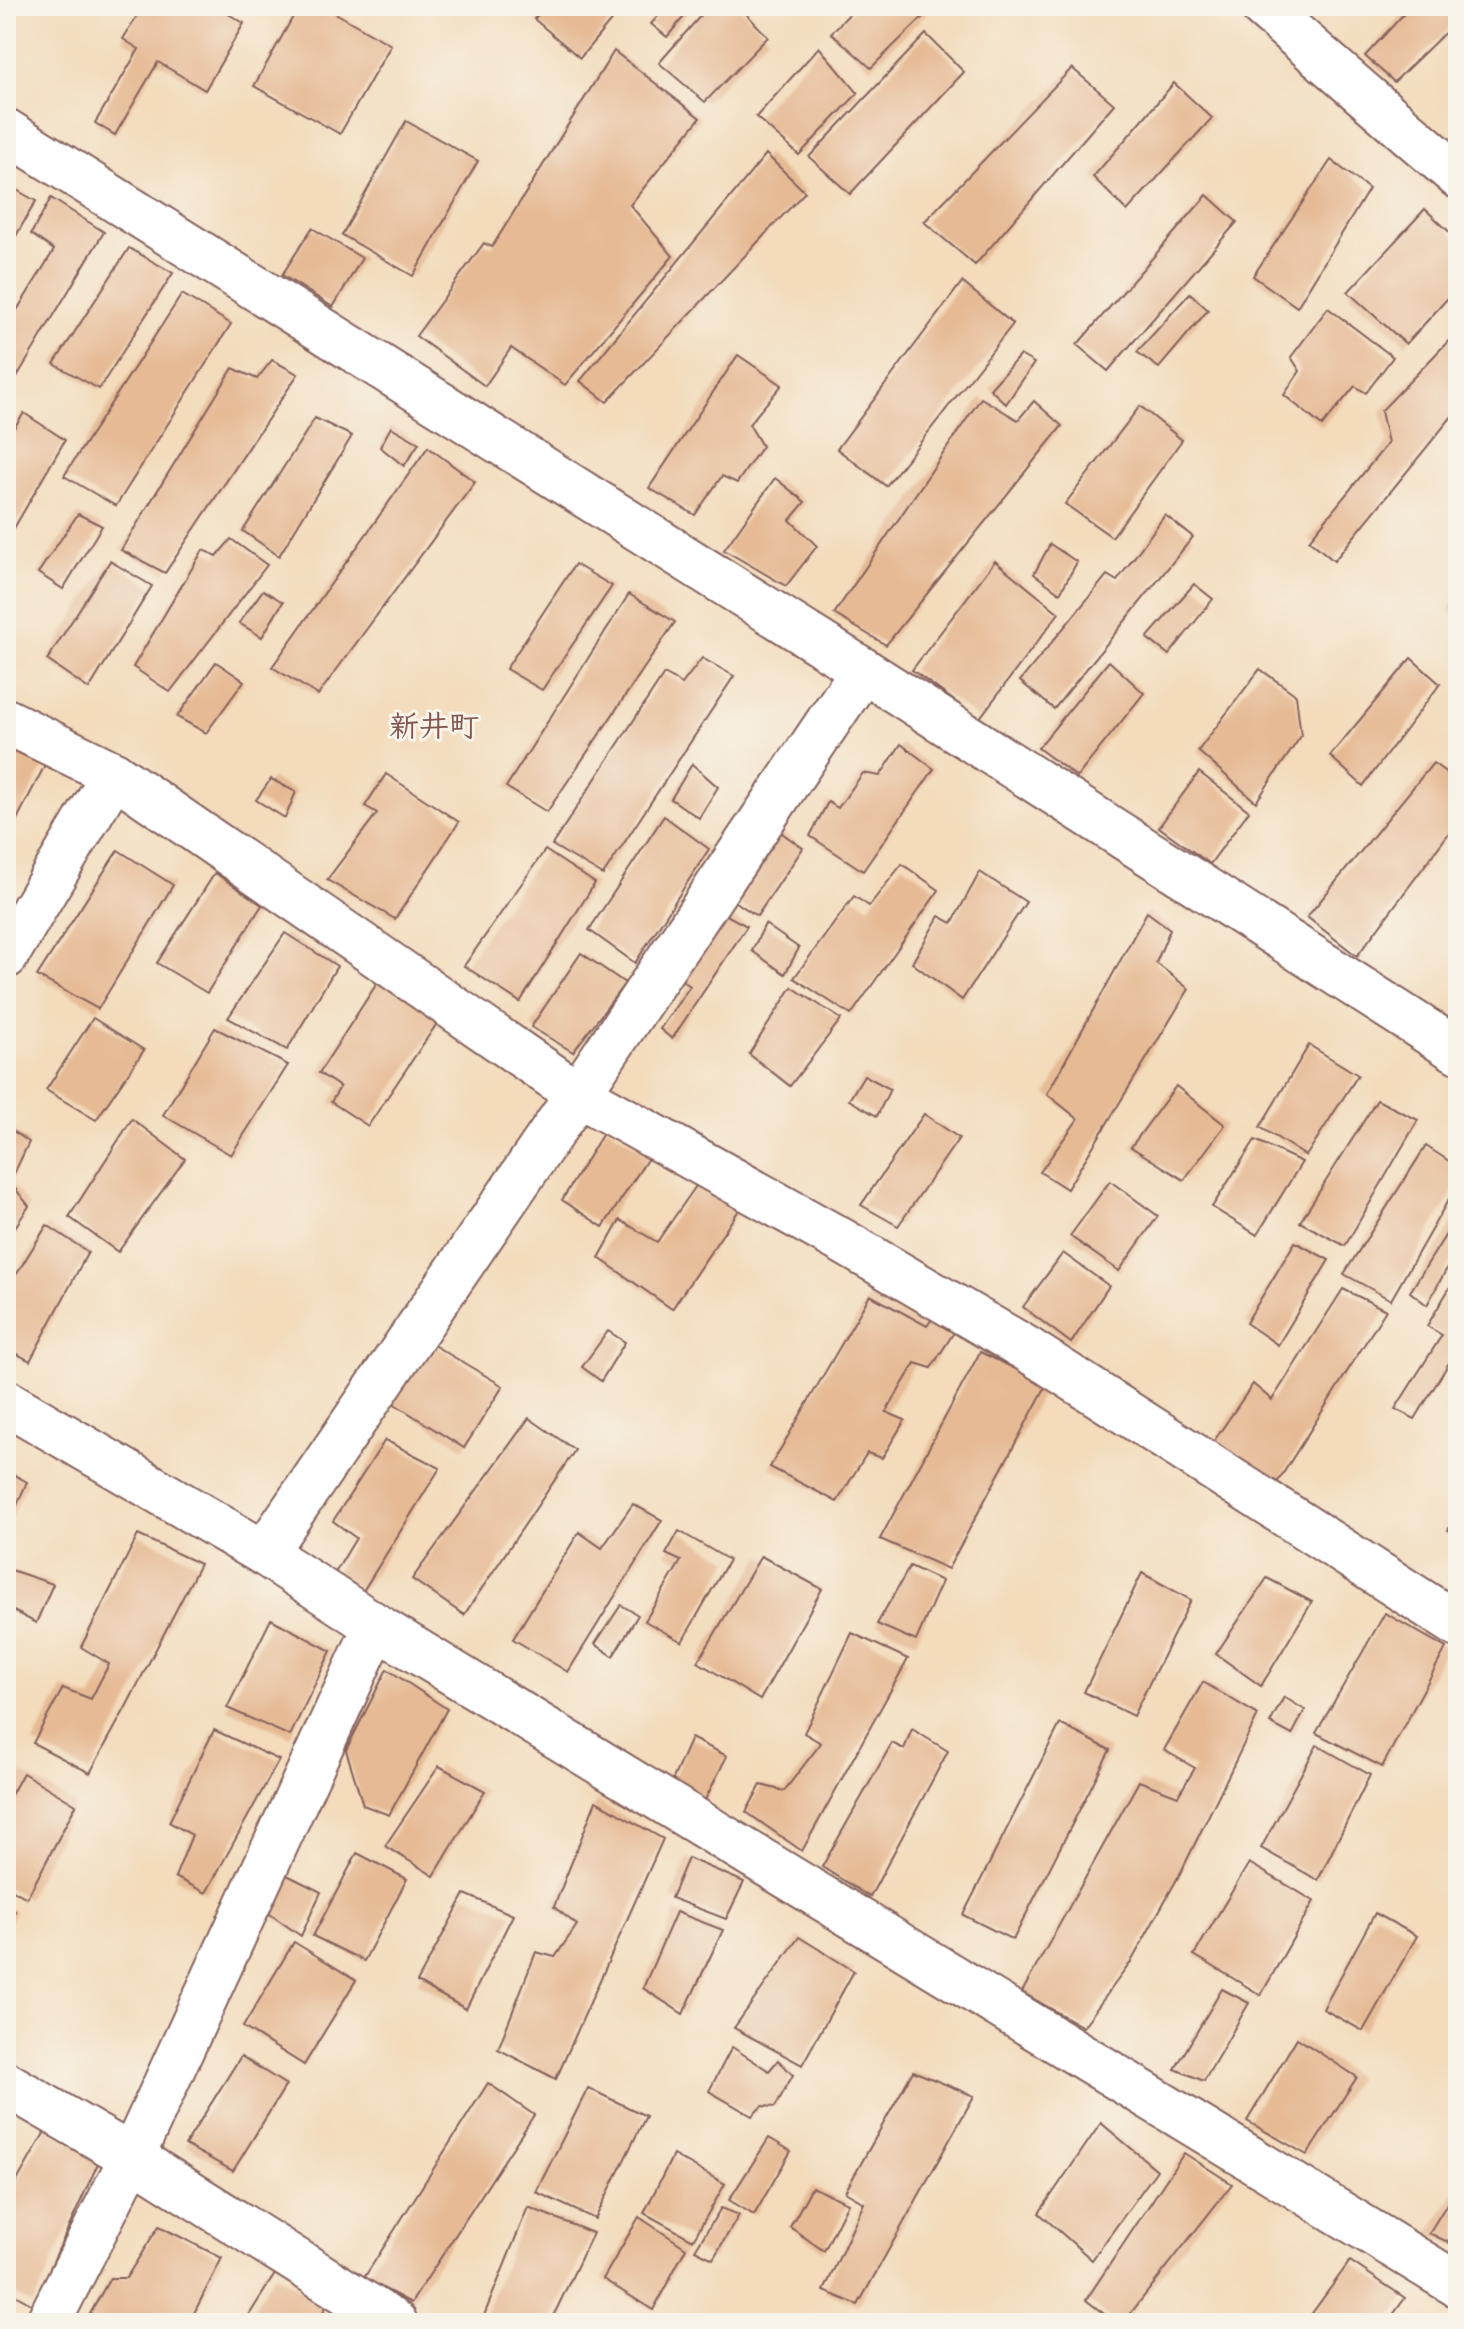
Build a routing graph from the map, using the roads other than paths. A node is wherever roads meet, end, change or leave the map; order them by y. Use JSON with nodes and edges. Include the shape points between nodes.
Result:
{"nodes":[{"id":1,"x":1262,"y":6,"type":"edge"},
{"id":2,"x":6,"y":131,"type":"edge"},
{"id":3,"x":1458,"y":176,"type":"edge"},
{"id":4,"x":863,"y":670,"type":"junction"},
{"id":5,"x":6,"y":721,"type":"edge"},
{"id":6,"x":114,"y":774,"type":"junction"},
{"id":7,"x":6,"y":956,"type":"edge"},
{"id":8,"x":1458,"y":1051,"type":"edge"},
{"id":9,"x":578,"y":1094,"type":"junction"},
{"id":10,"x":6,"y":1402,"type":"edge"},
{"id":11,"x":264,"y":1553,"type":"junction"},
{"id":12,"x":1458,"y":1625,"type":"edge"},
{"id":13,"x":376,"y":1626,"type":"junction"},
{"id":14,"x":6,"y":2084,"type":"edge"},
{"id":15,"x":132,"y":2157,"type":"junction"},
{"id":16,"x":1458,"y":2285,"type":"edge"},
{"id":17,"x":48,"y":2323,"type":"edge"},
{"id":18,"x":395,"y":2323,"type":"edge"}],
"edges":[{"from":1,"to":3,"type":"street"},
{"from":2,"to":4,"type":"street"},
{"from":4,"to":8,"type":"street"},
{"from":4,"to":9,"type":"street"},
{"from":5,"to":6,"type":"street"},
{"from":6,"to":7,"type":"street"},
{"from":6,"to":9,"type":"street"},
{"from":9,"to":11,"type":"street"},
{"from":9,"to":12,"type":"street","via":[[1027,1349]]},
{"from":10,"to":11,"type":"street"},
{"from":11,"to":13,"type":"street"},
{"from":13,"to":15,"type":"street"},
{"from":13,"to":16,"type":"street"},
{"from":14,"to":15,"type":"street"},
{"from":15,"to":17,"type":"street"},
{"from":15,"to":18,"type":"street"}]}
